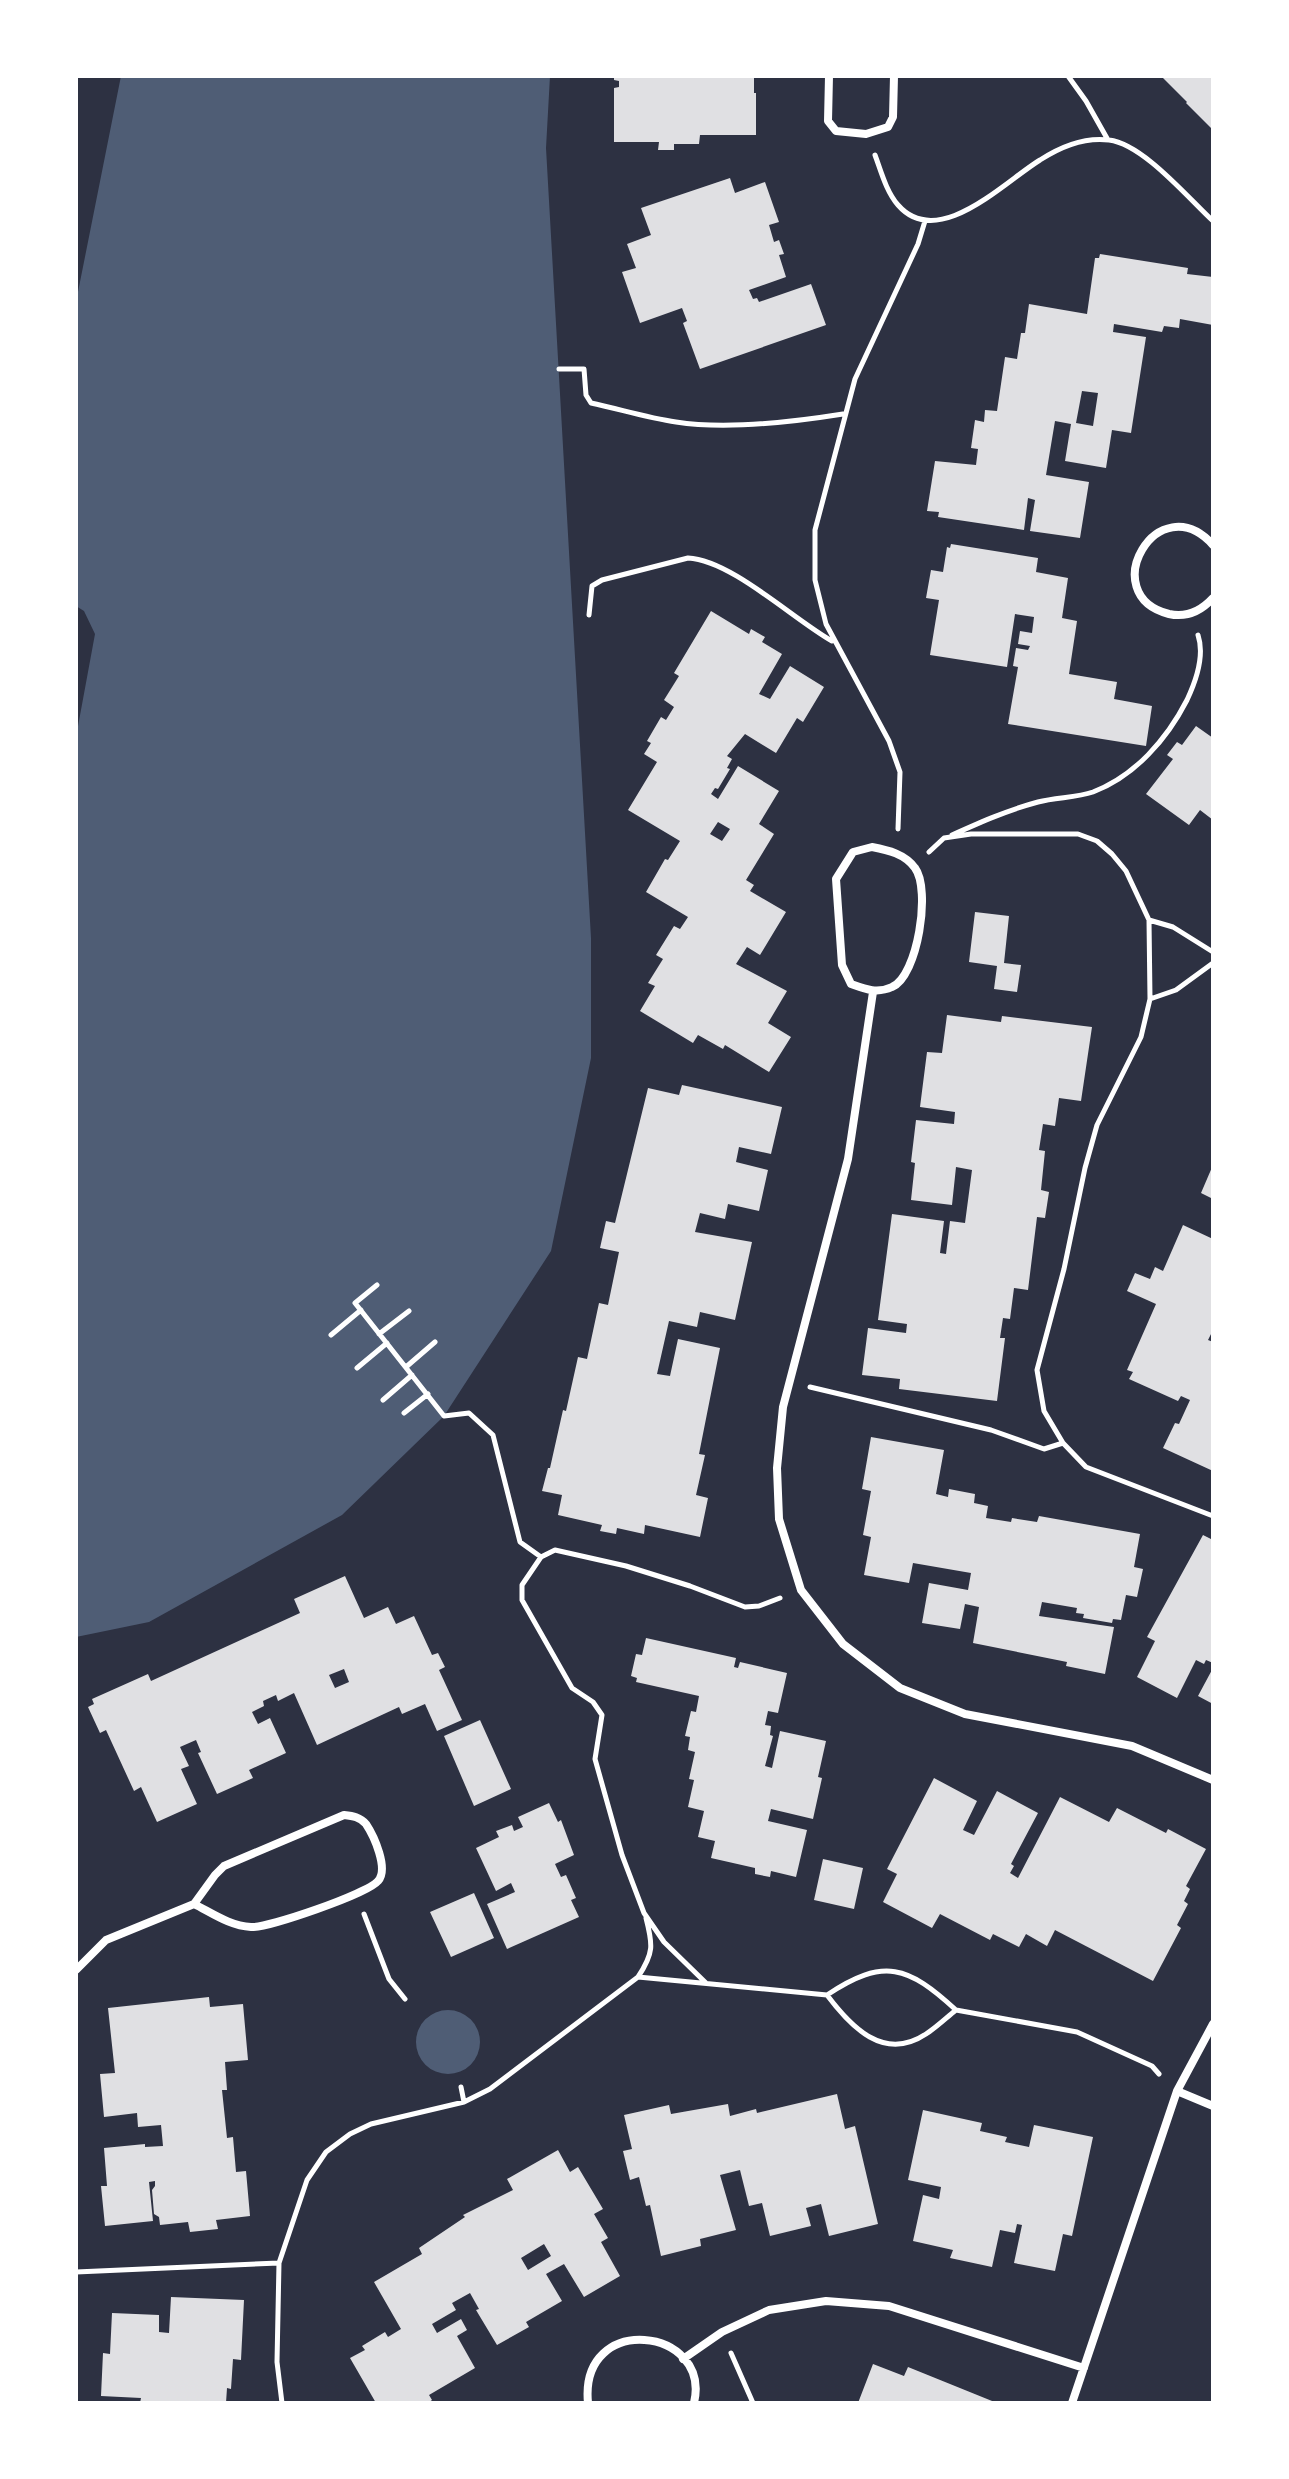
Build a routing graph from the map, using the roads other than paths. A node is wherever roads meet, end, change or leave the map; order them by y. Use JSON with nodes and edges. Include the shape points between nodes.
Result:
{"nodes":[{"id":1,"x":829,"y":76,"type":"edge"},
{"id":2,"x":894,"y":76,"type":"edge"},
{"id":3,"x":1213,"y":545,"type":"edge"},
{"id":4,"x":1213,"y":598,"type":"edge"},
{"id":5,"x":873,"y":992,"type":"junction"},
{"id":6,"x":1213,"y":1780,"type":"edge"},
{"id":7,"x":194,"y":1904,"type":"junction"},
{"id":8,"x":76,"y":1970,"type":"edge"},
{"id":9,"x":1213,"y":2024,"type":"edge"},
{"id":10,"x":1177,"y":2091,"type":"junction"},
{"id":11,"x":1213,"y":2106,"type":"edge"},
{"id":12,"x":683,"y":2359,"type":"junction"},
{"id":13,"x":1084,"y":2368,"type":"junction"},
{"id":14,"x":588,"y":2403,"type":"edge"},
{"id":15,"x":694,"y":2403,"type":"edge"},
{"id":16,"x":1072,"y":2403,"type":"edge"}],
"edges":[{"from":1,"to":2,"type":"street","via":[[828,121],[836,131],[866,134],[888,127],[893,117]]},
{"from":3,"to":4,"type":"street","via":[[1200,534],[1173,528],[1147,540],[1135,565],[1140,594],[1163,612],[1192,613]]},
{"from":5,"to":5,"type":"street","via":[[905,978],[920,930],[922,881],[914,866],[895,852],[872,847],[853,852],[836,879],[842,965],[851,984]]},
{"from":5,"to":6,"type":"street","via":[[848,1159],[783,1407],[779,1519],[801,1590],[843,1644],[900,1688],[965,1714],[1132,1746]]},
{"from":7,"to":7,"type":"street","via":[[254,1928],[357,1894],[377,1883],[383,1864],[365,1824],[344,1815],[224,1866]]},
{"from":7,"to":8,"type":"street","via":[[106,1940]]},
{"from":9,"to":10,"type":"street"},
{"from":10,"to":11,"type":"street"},
{"from":10,"to":13,"type":"street"},
{"from":12,"to":13,"type":"street","via":[[722,2332],[769,2310],[826,2301],[889,2306]]},
{"from":12,"to":14,"type":"street","via":[[660,2342],[623,2341],[594,2365]]},
{"from":12,"to":15,"type":"street","via":[[694,2378]]},
{"from":13,"to":16,"type":"street"}]}
